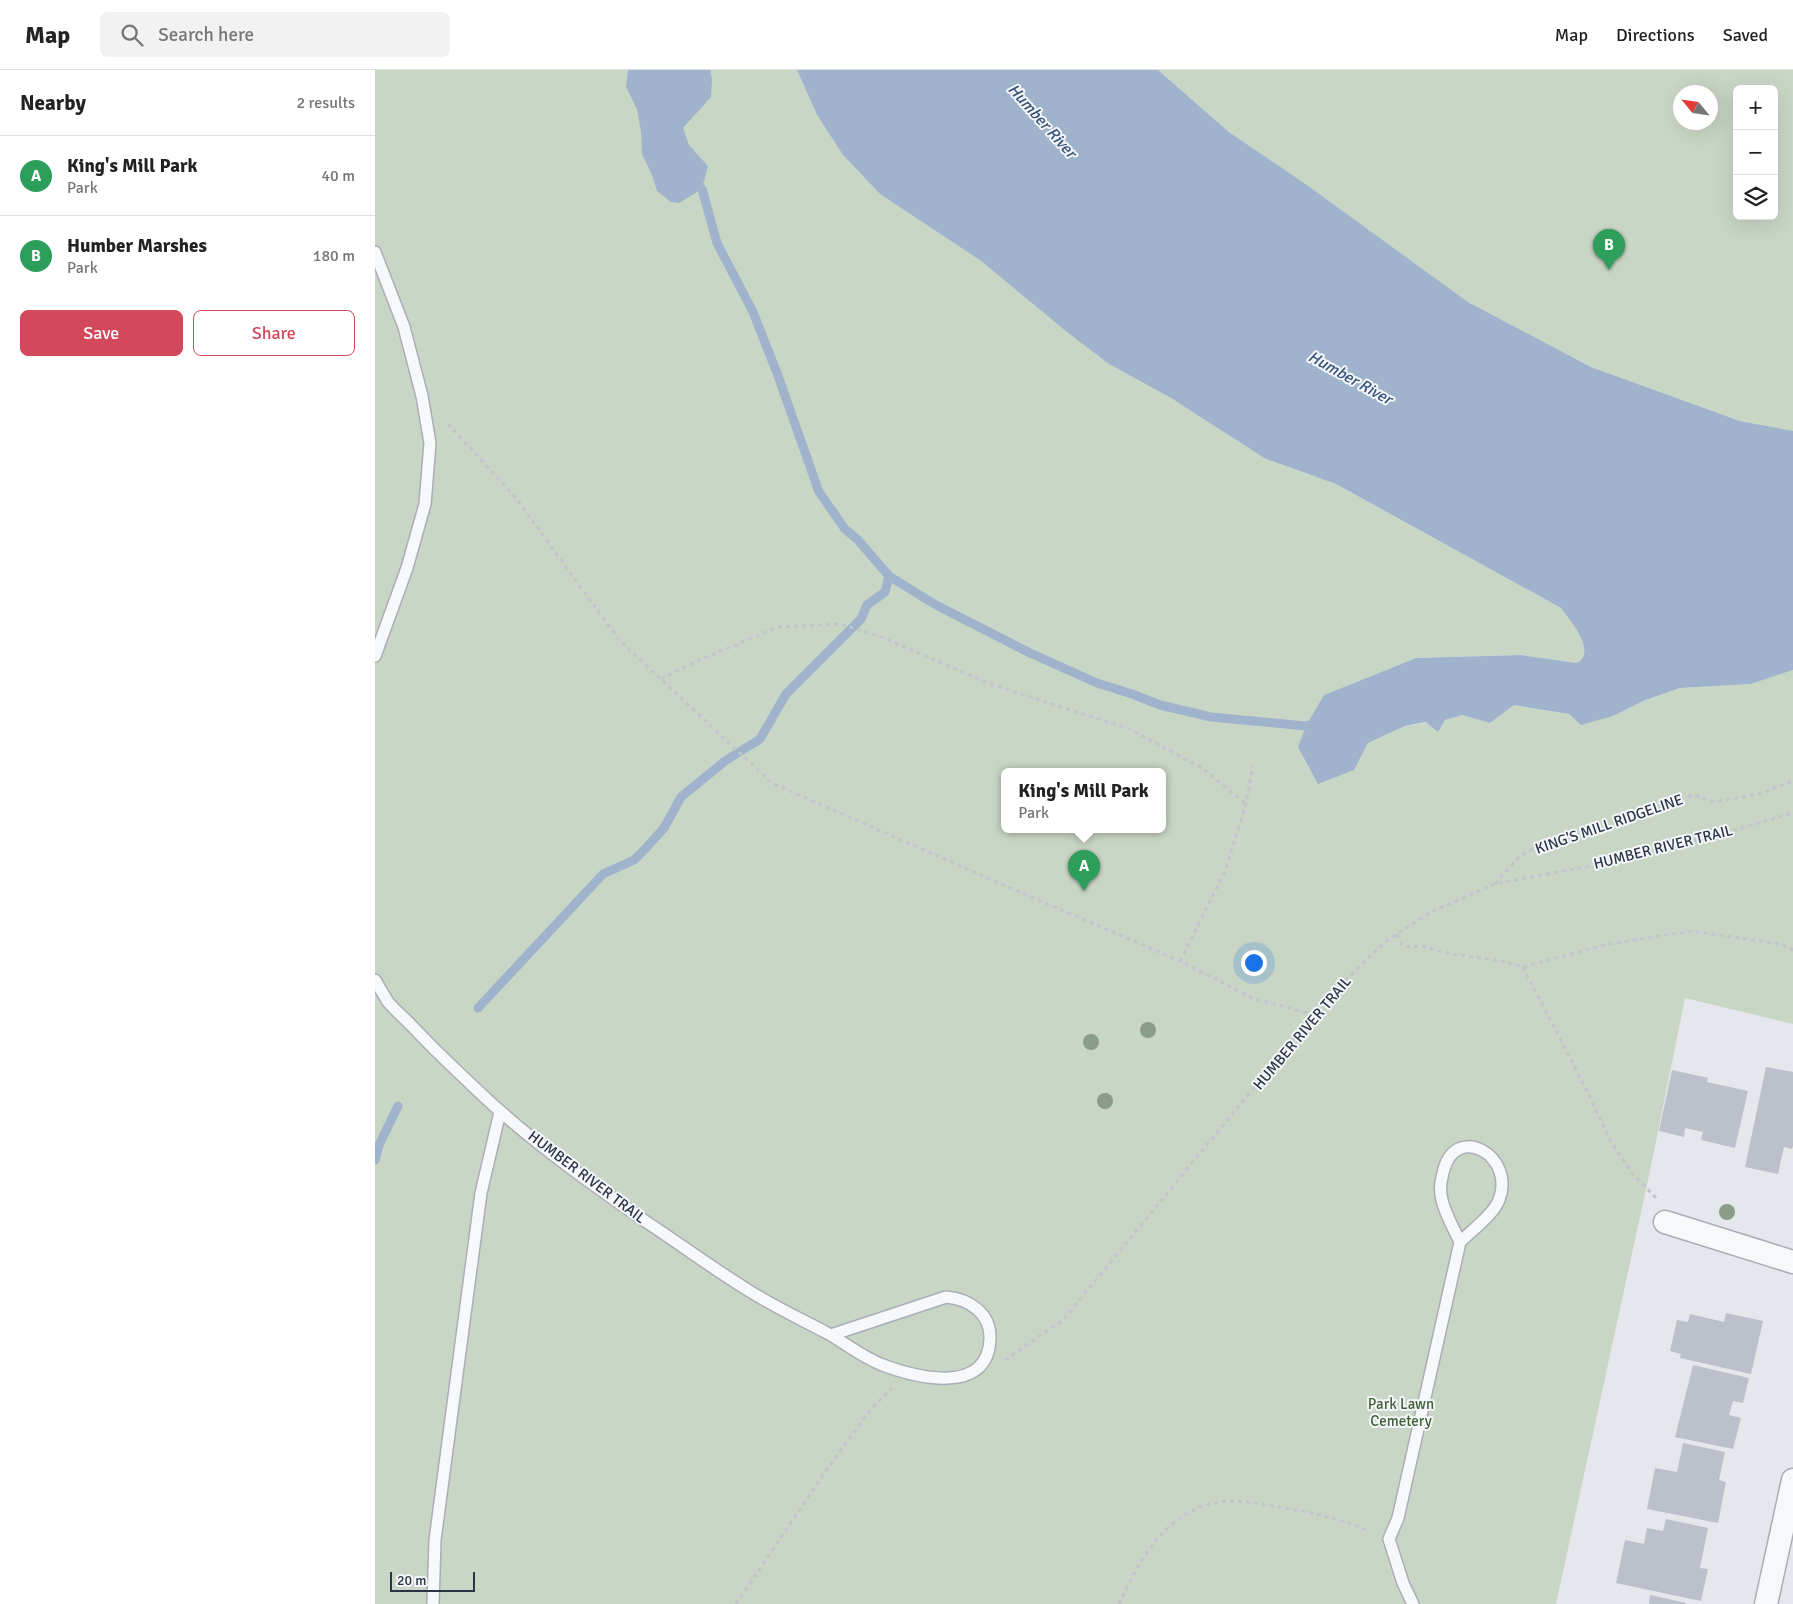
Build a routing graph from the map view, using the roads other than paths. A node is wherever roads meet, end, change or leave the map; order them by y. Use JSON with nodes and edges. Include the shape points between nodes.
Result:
{"nodes":[{"id":1,"x":375,"y":252,"type":"edge"},
{"id":2,"x":375,"y":656,"type":"edge"},
{"id":3,"x":375,"y":980,"type":"edge"},
{"id":4,"x":500,"y":1112,"type":"junction"},
{"id":5,"x":1665,"y":1222,"type":"road end"},
{"id":6,"x":1459,"y":1242,"type":"junction"},
{"id":7,"x":1793,"y":1262,"type":"edge"},
{"id":8,"x":831,"y":1335,"type":"junction"},
{"id":9,"x":1793,"y":1480,"type":"edge"},
{"id":10,"x":433,"y":1604,"type":"edge"},
{"id":11,"x":1413,"y":1604,"type":"edge"},
{"id":12,"x":1766,"y":1604,"type":"edge"}],
"edges":[{"from":1,"to":2,"type":"lane","via":[[404,327],[430,443],[425,504],[407,568]]},
{"from":3,"to":4,"type":"lane","name":"HUMBER RIVER TRAIL","via":[[389,1003]]},
{"from":4,"to":8,"type":"lane","name":"HUMBER RIVER TRAIL","via":[[597,1188],[741,1286]]},
{"from":4,"to":10,"type":"lane","via":[[481,1193],[435,1540]]},
{"from":5,"to":7,"type":"street"},
{"from":6,"to":6,"type":"lane","via":[[1442,1200],[1440,1183],[1445,1164],[1453,1152],[1467,1147],[1479,1148],[1498,1165],[1502,1181],[1498,1200],[1485,1218]]},
{"from":6,"to":11,"type":"lane","via":[[1397,1518],[1389,1539]]},
{"from":8,"to":8,"type":"lane","name":"HUMBER RIVER TRAIL","via":[[871,1360],[934,1379],[965,1376],[977,1369],[985,1358],[991,1337],[989,1326],[977,1308],[968,1302],[947,1297]]},
{"from":9,"to":12,"type":"street"}]}
